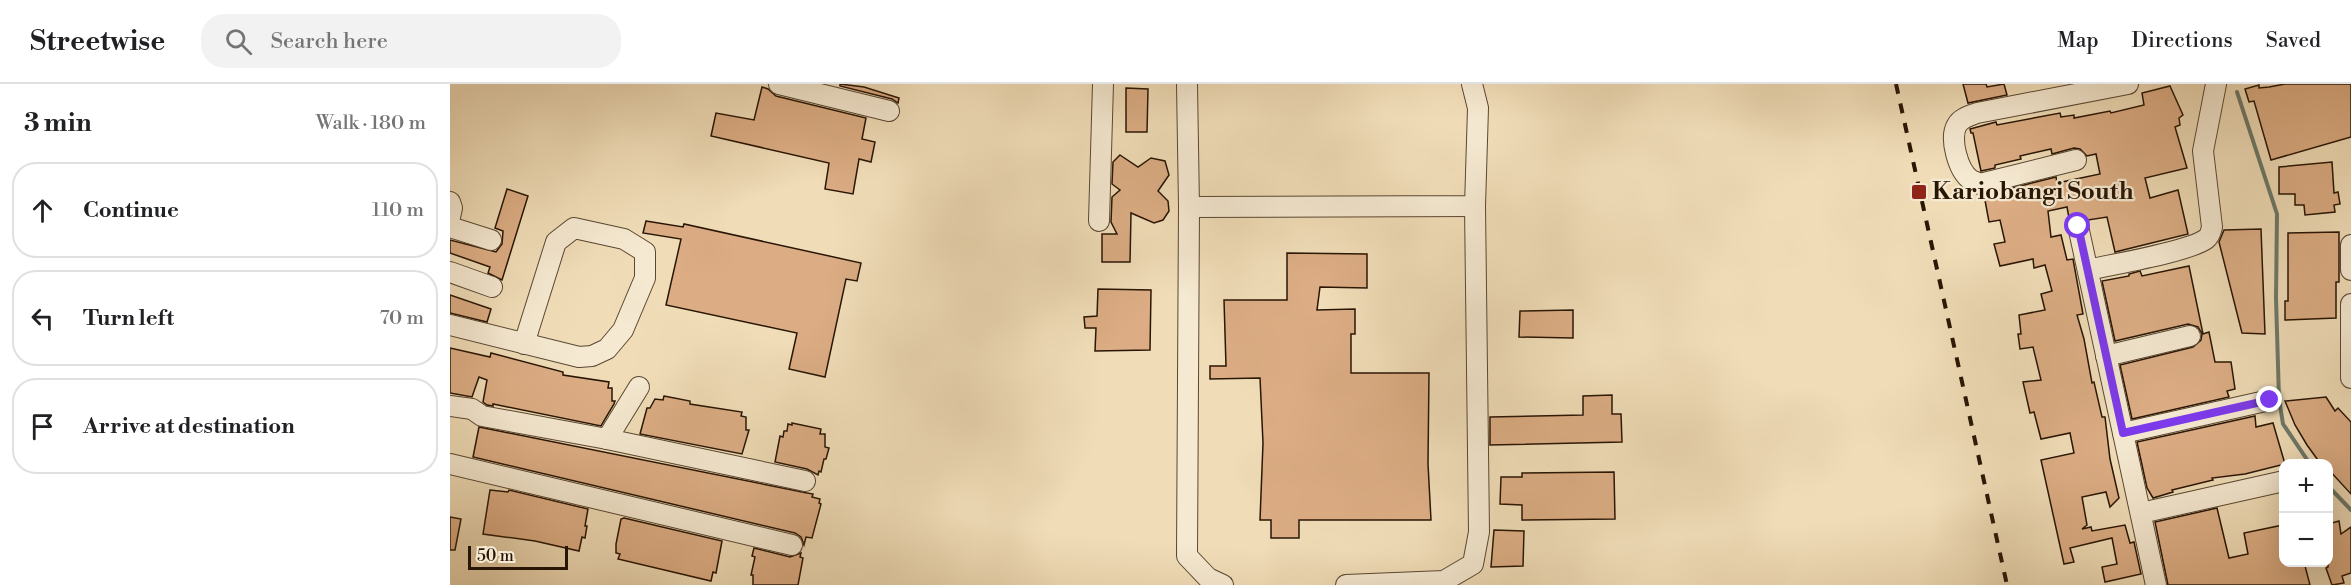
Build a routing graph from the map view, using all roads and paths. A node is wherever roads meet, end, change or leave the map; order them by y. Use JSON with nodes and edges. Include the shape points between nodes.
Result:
{"nodes":[{"id":1,"x":779,"y":84,"type":"edge"},
{"id":2,"x":1103,"y":84,"type":"edge"},
{"id":3,"x":1187,"y":84,"type":"edge"},
{"id":4,"x":1472,"y":84,"type":"edge"},
{"id":5,"x":2128,"y":84,"type":"edge"},
{"id":6,"x":2216,"y":84,"type":"edge"},
{"id":7,"x":890,"y":111,"type":"dead end"},
{"id":8,"x":2076,"y":160,"type":"dead end"},
{"id":9,"x":450,"y":202,"type":"edge"},
{"id":10,"x":1475,"y":206,"type":"junction"},
{"id":11,"x":1189,"y":207,"type":"junction"},
{"id":12,"x":450,"y":217,"type":"edge"},
{"id":13,"x":1099,"y":221,"type":"dead end"},
{"id":14,"x":2078,"y":226,"type":"dead end"},
{"id":15,"x":450,"y":227,"type":"edge"},
{"id":16,"x":491,"y":240,"type":"dead end"},
{"id":17,"x":2351,"y":245,"type":"edge"},
{"id":18,"x":2088,"y":270,"type":"junction"},
{"id":19,"x":2351,"y":270,"type":"edge"},
{"id":20,"x":450,"y":272,"type":"edge"},
{"id":21,"x":492,"y":287,"type":"dead end"},
{"id":22,"x":2351,"y":303,"type":"edge"},
{"id":23,"x":450,"y":326,"type":"edge"},
{"id":24,"x":2190,"y":336,"type":"dead end"},
{"id":25,"x":524,"y":344,"type":"junction"},
{"id":26,"x":2106,"y":356,"type":"junction"},
{"id":27,"x":2351,"y":378,"type":"edge"},
{"id":28,"x":639,"y":387,"type":"dead end"},
{"id":29,"x":2270,"y":400,"type":"dead end"},
{"id":30,"x":450,"y":406,"type":"edge"},
{"id":31,"x":2123,"y":433,"type":"junction"},
{"id":32,"x":607,"y":439,"type":"junction"},
{"id":33,"x":450,"y":464,"type":"edge"},
{"id":34,"x":805,"y":480,"type":"dead end"},
{"id":35,"x":2279,"y":482,"type":"edge"},
{"id":36,"x":2141,"y":513,"type":"junction"},
{"id":37,"x":792,"y":544,"type":"dead end"},
{"id":38,"x":1223,"y":585,"type":"edge"},
{"id":39,"x":1346,"y":585,"type":"edge"},
{"id":40,"x":2156,"y":585,"type":"edge"}],
"edges":[{"from":1,"to":7,"type":"street"},
{"from":2,"to":13,"type":"street"},
{"from":3,"to":11,"type":"street"},
{"from":4,"to":10,"type":"street","via":[[1478,108]]},
{"from":5,"to":8,"type":"street","via":[[1977,113],[1964,118],[1954,132],[1962,169],[1980,184]]},
{"from":6,"to":18,"type":"street","via":[[2203,151],[2212,227],[2207,239],[2189,247]]},
{"from":9,"to":12,"type":"street"},
{"from":10,"to":11,"type":"street"},
{"from":10,"to":39,"type":"street","via":[[1479,532],[1473,564],[1444,581]]},
{"from":11,"to":38,"type":"street","via":[[1188,556],[1208,578]]},
{"from":14,"to":18,"type":"street"},
{"from":15,"to":16,"type":"street"},
{"from":17,"to":19,"type":"street"},
{"from":18,"to":26,"type":"street"},
{"from":20,"to":21,"type":"street"},
{"from":22,"to":27,"type":"street"},
{"from":23,"to":25,"type":"street"},
{"from":24,"to":26,"type":"street"},
{"from":25,"to":25,"type":"street","via":[[556,242],[574,228],[624,240],[645,252],[645,278],[623,330],[607,349],[579,357]]},
{"from":26,"to":31,"type":"street"},
{"from":28,"to":32,"type":"street"},
{"from":29,"to":31,"type":"street"},
{"from":30,"to":32,"type":"street","via":[[472,409],[482,416]]},
{"from":31,"to":36,"type":"street"},
{"from":32,"to":34,"type":"street"},
{"from":33,"to":37,"type":"street"},
{"from":35,"to":36,"type":"street"},
{"from":36,"to":40,"type":"street"}]}
